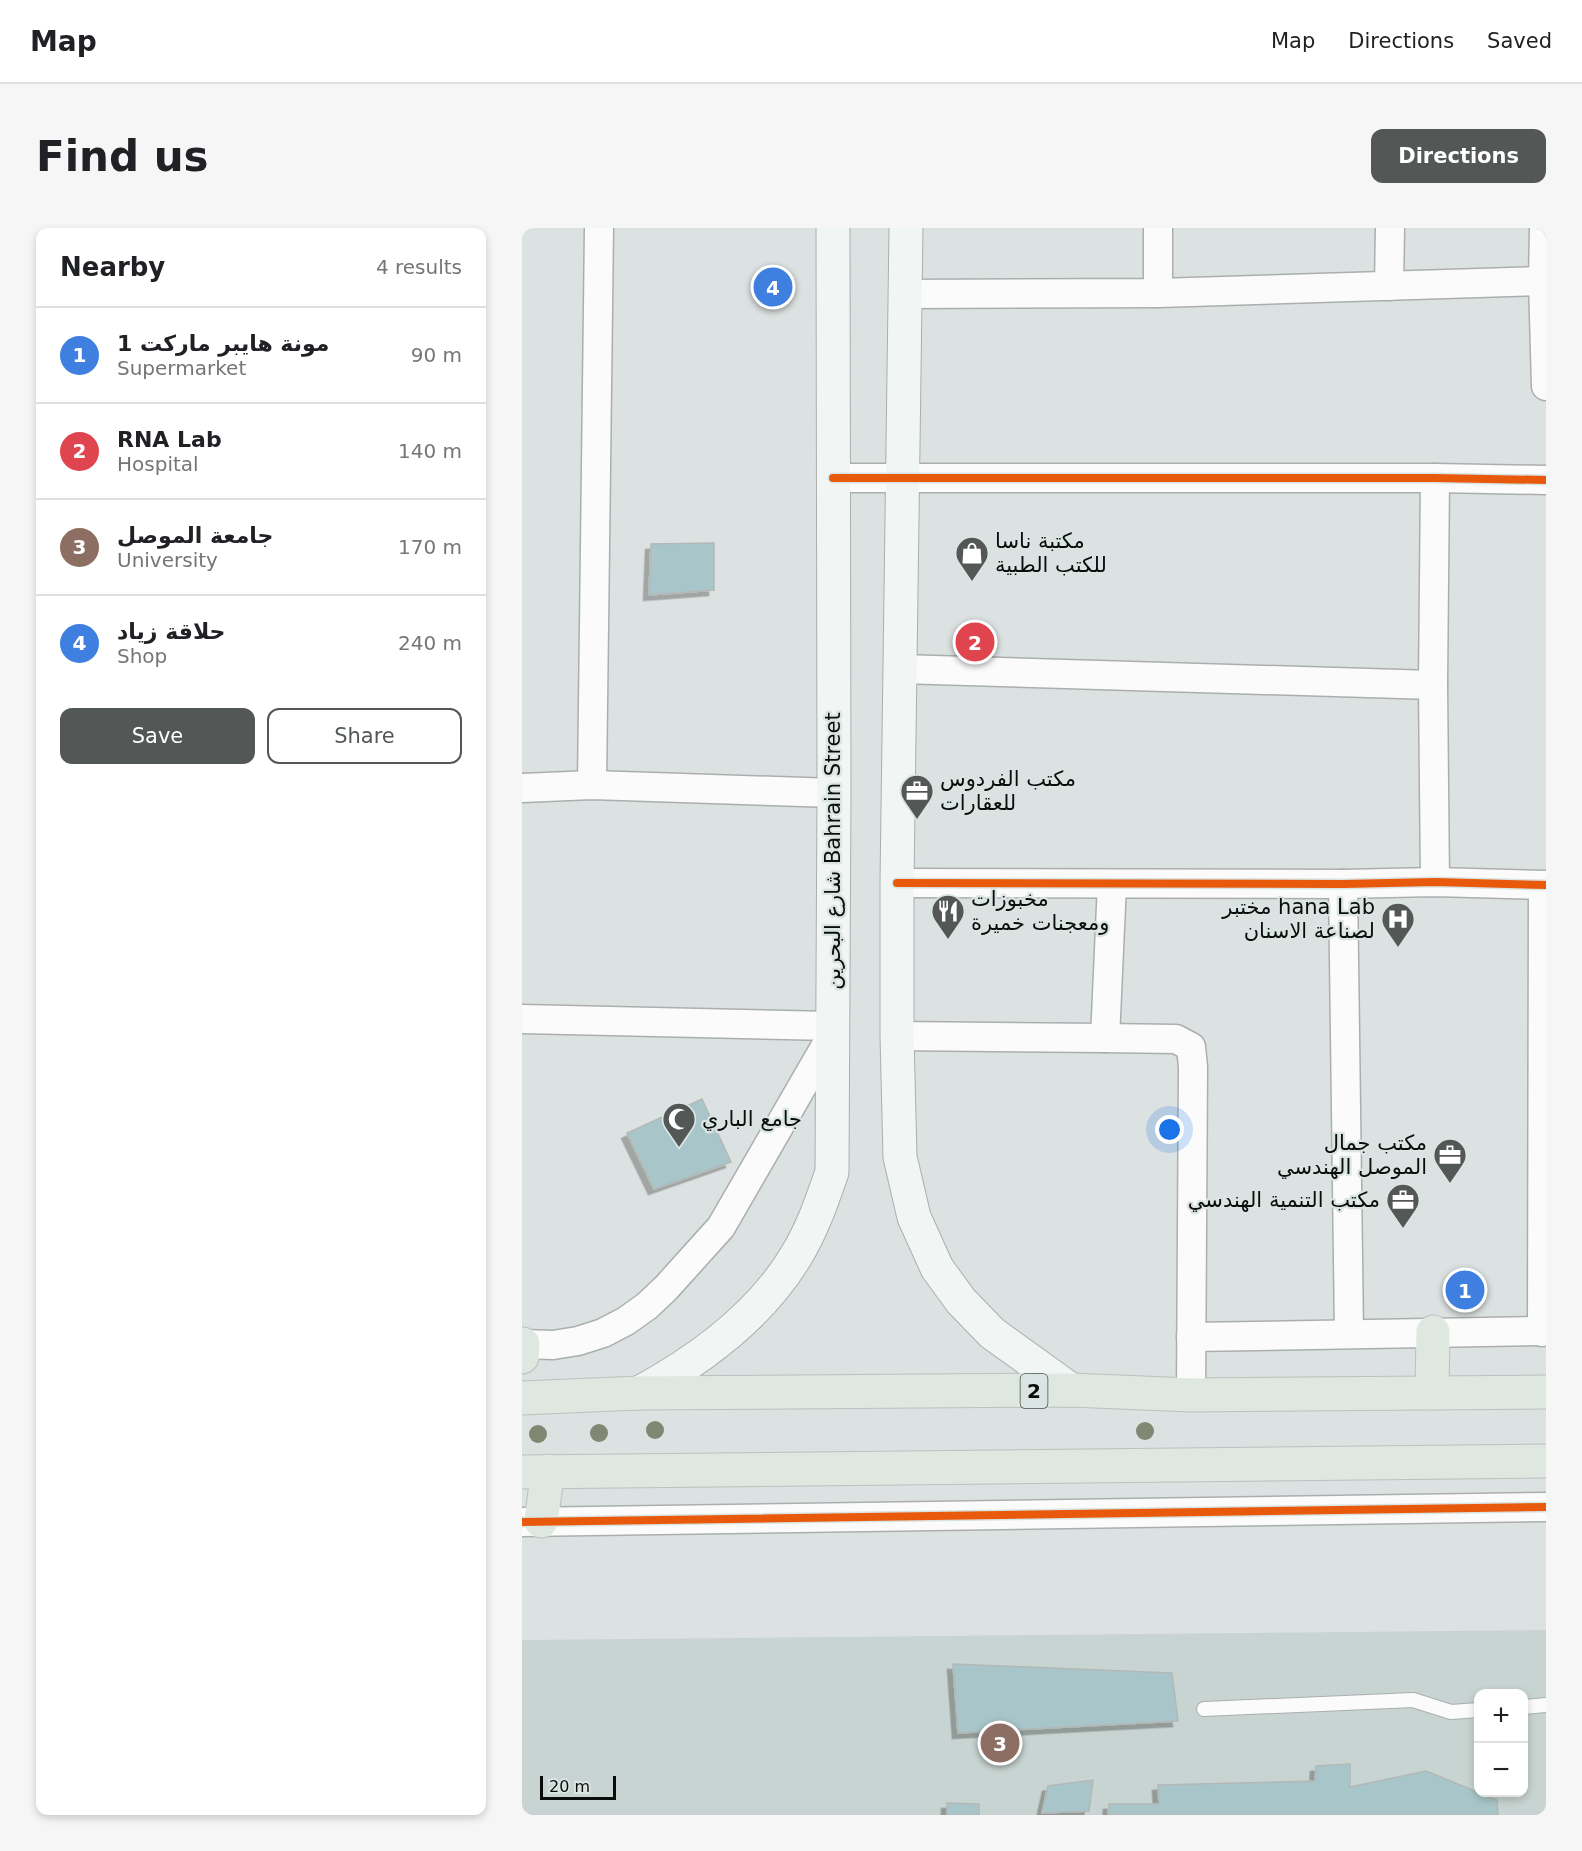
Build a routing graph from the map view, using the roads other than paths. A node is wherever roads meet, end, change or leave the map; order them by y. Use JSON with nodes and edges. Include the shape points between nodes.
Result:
{"nodes":[{"id":1,"x":599,"y":228,"type":"edge"},
{"id":2,"x":833,"y":228,"type":"edge"},
{"id":3,"x":906,"y":228,"type":"edge"},
{"id":4,"x":1158,"y":228,"type":"edge"},
{"id":5,"x":1390,"y":228,"type":"edge"},
{"id":6,"x":1544,"y":228,"type":"edge"},
{"id":7,"x":1543,"y":281,"type":"junction"},
{"id":8,"x":1389,"y":286,"type":"junction"},
{"id":9,"x":1158,"y":293,"type":"junction"},
{"id":10,"x":906,"y":294,"type":"junction"},
{"id":11,"x":1546,"y":386,"type":"edge"},
{"id":12,"x":832,"y":478,"type":"junction"},
{"id":13,"x":904,"y":478,"type":"junction"},
{"id":14,"x":1436,"y":478,"type":"junction"},
{"id":15,"x":1546,"y":480,"type":"edge"},
{"id":16,"x":900,"y":669,"type":"junction"},
{"id":17,"x":1433,"y":685,"type":"junction"},
{"id":18,"x":592,"y":785,"type":"junction"},
{"id":19,"x":522,"y":788,"type":"edge"},
{"id":20,"x":834,"y":792,"type":"junction"},
{"id":21,"x":1435,"y":882,"type":"junction"},
{"id":22,"x":897,"y":883,"type":"junction"},
{"id":23,"x":1112,"y":884,"type":"junction"},
{"id":24,"x":1343,"y":884,"type":"junction"},
{"id":25,"x":1544,"y":885,"type":"edge"},
{"id":26,"x":522,"y":1019,"type":"edge"},
{"id":27,"x":832,"y":1030,"type":"junction"},
{"id":28,"x":897,"y":1036,"type":"junction"},
{"id":29,"x":1105,"y":1038,"type":"junction"},
{"id":30,"x":1544,"y":1331,"type":"edge"},
{"id":31,"x":1433,"y":1332,"type":"junction"},
{"id":32,"x":1349,"y":1333,"type":"junction"},
{"id":33,"x":1191,"y":1337,"type":"junction"},
{"id":34,"x":522,"y":1344,"type":"edge"},
{"id":35,"x":522,"y":1357,"type":"edge"},
{"id":36,"x":1071,"y":1390,"type":"junction"},
{"id":37,"x":1546,"y":1392,"type":"edge"},
{"id":38,"x":639,"y":1393,"type":"junction"},
{"id":39,"x":1432,"y":1393,"type":"junction"},
{"id":40,"x":1191,"y":1395,"type":"junction"},
{"id":41,"x":522,"y":1398,"type":"edge"},
{"id":42,"x":1546,"y":1461,"type":"edge"},
{"id":43,"x":535,"y":1472,"type":"edge"},
{"id":44,"x":1546,"y":1508,"type":"edge"},
{"id":45,"x":531,"y":1521,"type":"edge"},
{"id":46,"x":1546,"y":1705,"type":"edge"},
{"id":47,"x":1528,"y":1707,"type":"edge"},
{"id":48,"x":1204,"y":1709,"type":"dead end"},
{"id":49,"x":1474,"y":1710,"type":"edge"}],
"edges":[{"from":1,"to":18,"type":"street"},
{"from":2,"to":12,"type":"main road","name":"شارع البحرين Bahrain Street"},
{"from":3,"to":10,"type":"main road"},
{"from":4,"to":9,"type":"street"},
{"from":5,"to":8,"type":"street"},
{"from":6,"to":7,"type":"street"},
{"from":7,"to":8,"type":"street"},
{"from":7,"to":11,"type":"street"},
{"from":8,"to":9,"type":"street"},
{"from":9,"to":10,"type":"street"},
{"from":10,"to":13,"type":"main road"},
{"from":12,"to":13,"type":"street"},
{"from":12,"to":20,"type":"main road","name":"شارع البحرين Bahrain Street"},
{"from":13,"to":14,"type":"street"},
{"from":13,"to":16,"type":"main road"},
{"from":14,"to":15,"type":"street"},
{"from":14,"to":17,"type":"street"},
{"from":16,"to":17,"type":"street"},
{"from":16,"to":22,"type":"main road"},
{"from":17,"to":21,"type":"street"},
{"from":18,"to":19,"type":"street"},
{"from":18,"to":20,"type":"street"},
{"from":20,"to":27,"type":"main road","name":"شارع البحرين Bahrain Street"},
{"from":21,"to":24,"type":"street"},
{"from":21,"to":25,"type":"street"},
{"from":22,"to":23,"type":"street"},
{"from":22,"to":28,"type":"main road"},
{"from":23,"to":24,"type":"street"},
{"from":23,"to":29,"type":"street"},
{"from":24,"to":32,"type":"street"},
{"from":25,"to":30,"type":"street"},
{"from":26,"to":27,"type":"street"},
{"from":27,"to":34,"type":"street","via":[[721,1227],[654,1300],[603,1333],[553,1345]]},
{"from":27,"to":38,"type":"main road","name":"شارع البحرين Bahrain Street","via":[[832,1172],[797,1256],[745,1319],[673,1374]]},
{"from":28,"to":29,"type":"street"},
{"from":28,"to":36,"type":"main road","via":[[900,1157],[914,1217],[937,1268],[961,1302],[992,1333]]},
{"from":29,"to":33,"type":"street","via":[[1176,1039],[1191,1047]]},
{"from":30,"to":31,"type":"street"},
{"from":31,"to":32,"type":"street"},
{"from":31,"to":39,"type":"highway"},
{"from":32,"to":33,"type":"street"},
{"from":33,"to":40,"type":"street"},
{"from":34,"to":35,"type":"highway"},
{"from":36,"to":38,"type":"highway","number":"2"},
{"from":36,"to":40,"type":"highway","number":"2"},
{"from":37,"to":39,"type":"highway","number":"2"},
{"from":38,"to":41,"type":"highway","number":"2"},
{"from":39,"to":40,"type":"highway","number":"2"},
{"from":42,"to":43,"type":"highway"},
{"from":43,"to":45,"type":"highway"},
{"from":44,"to":45,"type":"street"},
{"from":46,"to":47,"type":"lane"},
{"from":48,"to":49,"type":"lane","via":[[1413,1700],[1451,1712]]}]}
